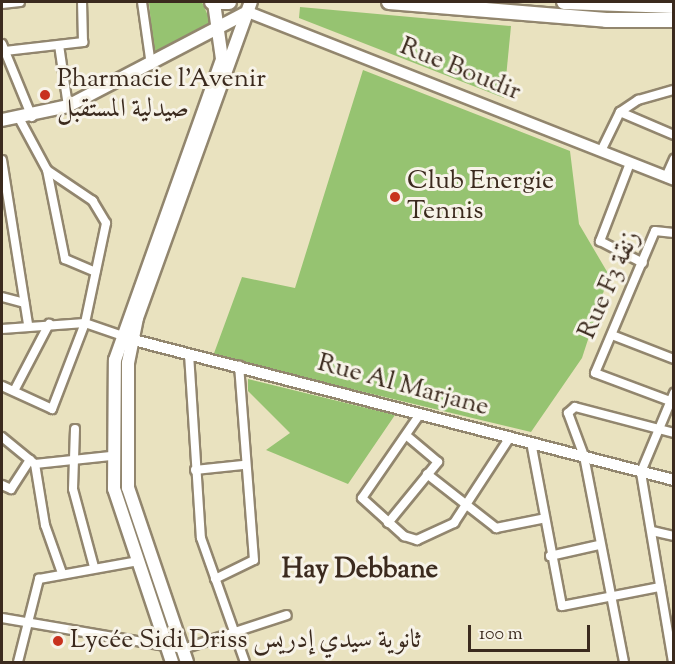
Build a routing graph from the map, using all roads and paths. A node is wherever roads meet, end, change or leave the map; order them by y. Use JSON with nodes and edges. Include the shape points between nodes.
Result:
{"nodes":[{"id":1,"x":20,"y":2,"type":"edge"},
{"id":2,"x":82,"y":2,"type":"edge"},
{"id":3,"x":142,"y":2,"type":"edge"},
{"id":4,"x":213,"y":2,"type":"edge"},
{"id":5,"x":229,"y":2,"type":"edge"},
{"id":6,"x":389,"y":2,"type":"edge"},
{"id":7,"x":564,"y":2,"type":"edge"},
{"id":8,"x":2,"y":4,"type":"edge"},
{"id":9,"x":487,"y":6,"type":"edge"},
{"id":10,"x":674,"y":6,"type":"edge"},
{"id":11,"x":249,"y":7,"type":"edge"},
{"id":12,"x":674,"y":20,"type":"edge"},
{"id":13,"x":220,"y":28,"type":"junction"},
{"id":14,"x":59,"y":45,"type":"junction"},
{"id":15,"x":3,"y":48,"type":"edge"},
{"id":16,"x":151,"y":65,"type":"junction"},
{"id":17,"x":674,"y":90,"type":"edge"},
{"id":18,"x":68,"y":106,"type":"junction"},
{"id":19,"x":620,"y":112,"type":"junction"},
{"id":20,"x":25,"y":117,"type":"junction"},
{"id":21,"x":2,"y":120,"type":"edge"},
{"id":22,"x":674,"y":135,"type":"edge"},
{"id":23,"x":601,"y":151,"type":"junction"},
{"id":24,"x":674,"y":159,"type":"edge"},
{"id":25,"x":2,"y":160,"type":"edge"},
{"id":26,"x":630,"y":163,"type":"junction"},
{"id":27,"x":47,"y":170,"type":"junction"},
{"id":28,"x":670,"y":179,"type":"edge"},
{"id":29,"x":674,"y":232,"type":"edge"},
{"id":30,"x":642,"y":263,"type":"junction"},
{"id":31,"x":95,"y":272,"type":"junction"},
{"id":32,"x":2,"y":297,"type":"edge"},
{"id":33,"x":24,"y":303,"type":"junction"},
{"id":34,"x":85,"y":323,"type":"junction"},
{"id":35,"x":49,"y":324,"type":"junction"},
{"id":36,"x":28,"y":325,"type":"junction"},
{"id":37,"x":2,"y":329,"type":"edge"},
{"id":38,"x":612,"y":335,"type":"junction"},
{"id":39,"x":128,"y":339,"type":"junction"},
{"id":40,"x":189,"y":354,"type":"junction"},
{"id":41,"x":674,"y":359,"type":"edge"},
{"id":42,"x":239,"y":366,"type":"junction"},
{"id":43,"x":2,"y":387,"type":"edge"},
{"id":44,"x":14,"y":391,"type":"junction"},
{"id":45,"x":672,"y":397,"type":"edge"},
{"id":46,"x":420,"y":414,"type":"junction"},
{"id":47,"x":75,"y":429,"type":"dead end"},
{"id":48,"x":659,"y":429,"type":"junction"},
{"id":49,"x":674,"y":433,"type":"edge"},
{"id":50,"x":407,"y":436,"type":"junction"},
{"id":51,"x":2,"y":437,"type":"edge"},
{"id":52,"x":510,"y":437,"type":"junction"},
{"id":53,"x":531,"y":442,"type":"junction"},
{"id":54,"x":111,"y":456,"type":"junction"},
{"id":55,"x":584,"y":456,"type":"junction"},
{"id":56,"x":71,"y":460,"type":"junction"},
{"id":57,"x":32,"y":462,"type":"junction"},
{"id":58,"x":243,"y":465,"type":"junction"},
{"id":59,"x":195,"y":470,"type":"junction"},
{"id":60,"x":641,"y":472,"type":"junction"},
{"id":61,"x":427,"y":474,"type":"junction"},
{"id":62,"x":674,"y":480,"type":"edge"},
{"id":63,"x":2,"y":485,"type":"edge"},
{"id":64,"x":467,"y":507,"type":"junction"},
{"id":65,"x":542,"y":519,"type":"junction"},
{"id":66,"x":388,"y":523,"type":"junction"},
{"id":67,"x":652,"y":531,"type":"junction"},
{"id":68,"x":674,"y":536,"type":"edge"},
{"id":69,"x":599,"y":545,"type":"junction"},
{"id":70,"x":550,"y":556,"type":"junction"},
{"id":71,"x":138,"y":561,"type":"junction"},
{"id":72,"x":94,"y":567,"type":"junction"},
{"id":73,"x":62,"y":573,"type":"junction"},
{"id":74,"x":215,"y":579,"type":"junction"},
{"id":75,"x":661,"y":592,"type":"junction"},
{"id":76,"x":610,"y":597,"type":"junction"},
{"id":77,"x":674,"y":598,"type":"edge"},
{"id":78,"x":287,"y":615,"type":"dead end"},
{"id":79,"x":2,"y":618,"type":"edge"},
{"id":80,"x":28,"y":623,"type":"junction"},
{"id":81,"x":236,"y":634,"type":"junction"},
{"id":82,"x":183,"y":649,"type":"junction"},
{"id":83,"x":168,"y":650,"type":"junction"},
{"id":84,"x":18,"y":663,"type":"edge"},
{"id":85,"x":172,"y":663,"type":"edge"},
{"id":86,"x":187,"y":663,"type":"edge"},
{"id":87,"x":245,"y":663,"type":"edge"},
{"id":88,"x":624,"y":663,"type":"edge"},
{"id":89,"x":673,"y":663,"type":"edge"}],
"edges":[{"from":1,"to":8,"type":"street"},
{"from":2,"to":14,"type":"street","via":[[86,40]]},
{"from":3,"to":16,"type":"street"},
{"from":4,"to":5,"type":"main road"},
{"from":4,"to":13,"type":"main road"},
{"from":5,"to":11,"type":"main road","name":"Rue Boudir"},
{"from":6,"to":9,"type":"main road"},
{"from":7,"to":10,"type":"main road"},
{"from":9,"to":12,"type":"main road"},
{"from":11,"to":13,"type":"main road"},
{"from":11,"to":23,"type":"street","name":"Rue Boudir"},
{"from":11,"to":39,"type":"main road"},
{"from":13,"to":16,"type":"main road"},
{"from":13,"to":39,"type":"main road","via":[[222,59]]},
{"from":14,"to":15,"type":"street"},
{"from":14,"to":18,"type":"street"},
{"from":15,"to":20,"type":"street"},
{"from":16,"to":18,"type":"main road"},
{"from":17,"to":19,"type":"street","via":[[638,100]]},
{"from":18,"to":20,"type":"main road"},
{"from":19,"to":22,"type":"street"},
{"from":19,"to":23,"type":"street"},
{"from":20,"to":21,"type":"main road"},
{"from":20,"to":27,"type":"street"},
{"from":23,"to":26,"type":"street","name":"Rue Boudir"},
{"from":24,"to":28,"type":"street"},
{"from":25,"to":33,"type":"street"},
{"from":26,"to":28,"type":"street","name":"Rue Boudir"},
{"from":26,"to":30,"type":"street","via":[[601,245]]},
{"from":27,"to":31,"type":"street","via":[[65,259]]},
{"from":27,"to":31,"type":"street","via":[[77,188],[104,214]]},
{"from":29,"to":30,"type":"street","name":"Rue F3 زنقة","via":[[656,230]]},
{"from":30,"to":38,"type":"street","name":"Rue F3 زنقة"},
{"from":31,"to":34,"type":"street"},
{"from":32,"to":33,"type":"street"},
{"from":33,"to":36,"type":"street"},
{"from":34,"to":35,"type":"street"},
{"from":34,"to":39,"type":"street"},
{"from":34,"to":44,"type":"street","via":[[52,409]]},
{"from":35,"to":36,"type":"street"},
{"from":35,"to":44,"type":"street"},
{"from":36,"to":37,"type":"street"},
{"from":38,"to":41,"type":"street"},
{"from":38,"to":45,"type":"street","name":"Rue F3 زنقة","via":[[594,373]]},
{"from":39,"to":40,"type":"street","name":"Rue Al Marjane"},
{"from":39,"to":54,"type":"main road","via":[[115,360]]},
{"from":39,"to":82,"type":"main road","via":[[128,488]]},
{"from":40,"to":42,"type":"street","name":"Rue Al Marjane"},
{"from":40,"to":59,"type":"street"},
{"from":42,"to":46,"type":"street","name":"Rue Al Marjane"},
{"from":42,"to":58,"type":"street"},
{"from":43,"to":44,"type":"street"},
{"from":45,"to":48,"type":"street"},
{"from":46,"to":50,"type":"street"},
{"from":46,"to":52,"type":"street","name":"Rue Al Marjane"},
{"from":47,"to":56,"type":"street"},
{"from":48,"to":49,"type":"street"},
{"from":48,"to":55,"type":"street","via":[[570,408]]},
{"from":48,"to":60,"type":"street"},
{"from":50,"to":61,"type":"street","via":[[437,459]]},
{"from":50,"to":66,"type":"street","via":[[362,498]]},
{"from":51,"to":57,"type":"street"},
{"from":52,"to":53,"type":"street","name":"Rue Al Marjane"},
{"from":52,"to":64,"type":"street"},
{"from":53,"to":55,"type":"street","name":"Rue Al Marjane"},
{"from":53,"to":65,"type":"street"},
{"from":54,"to":56,"type":"street"},
{"from":54,"to":71,"type":"main road","via":[[117,502]]},
{"from":55,"to":60,"type":"street","name":"Rue Al Marjane"},
{"from":55,"to":69,"type":"street"},
{"from":56,"to":57,"type":"street"},
{"from":56,"to":72,"type":"street","via":[[77,515]]},
{"from":57,"to":63,"type":"street","via":[[11,489]]},
{"from":57,"to":73,"type":"street","via":[[45,525]]},
{"from":58,"to":59,"type":"street"},
{"from":58,"to":74,"type":"street","via":[[254,560]]},
{"from":59,"to":74,"type":"street","via":[[201,538]]},
{"from":60,"to":62,"type":"street","name":"Rue Al Marjane"},
{"from":60,"to":67,"type":"street"},
{"from":61,"to":64,"type":"street"},
{"from":61,"to":66,"type":"street"},
{"from":64,"to":65,"type":"street","via":[[499,528]]},
{"from":64,"to":66,"type":"street","via":[[444,531],[417,540]]},
{"from":65,"to":70,"type":"street"},
{"from":67,"to":68,"type":"street"},
{"from":67,"to":75,"type":"street"},
{"from":69,"to":70,"type":"street"},
{"from":69,"to":76,"type":"street"},
{"from":70,"to":76,"type":"street","via":[[562,606]]},
{"from":71,"to":72,"type":"street"},
{"from":71,"to":83,"type":"main road"},
{"from":72,"to":73,"type":"street"},
{"from":73,"to":80,"type":"street","via":[[39,579]]},
{"from":74,"to":81,"type":"street"},
{"from":75,"to":76,"type":"street"},
{"from":75,"to":77,"type":"street"},
{"from":75,"to":89,"type":"street"},
{"from":76,"to":88,"type":"street"},
{"from":78,"to":81,"type":"street"},
{"from":79,"to":80,"type":"street"},
{"from":80,"to":83,"type":"street"},
{"from":80,"to":84,"type":"street"},
{"from":81,"to":82,"type":"street"},
{"from":81,"to":87,"type":"street"},
{"from":82,"to":83,"type":"street"},
{"from":82,"to":86,"type":"main road"},
{"from":83,"to":85,"type":"main road"}]}
